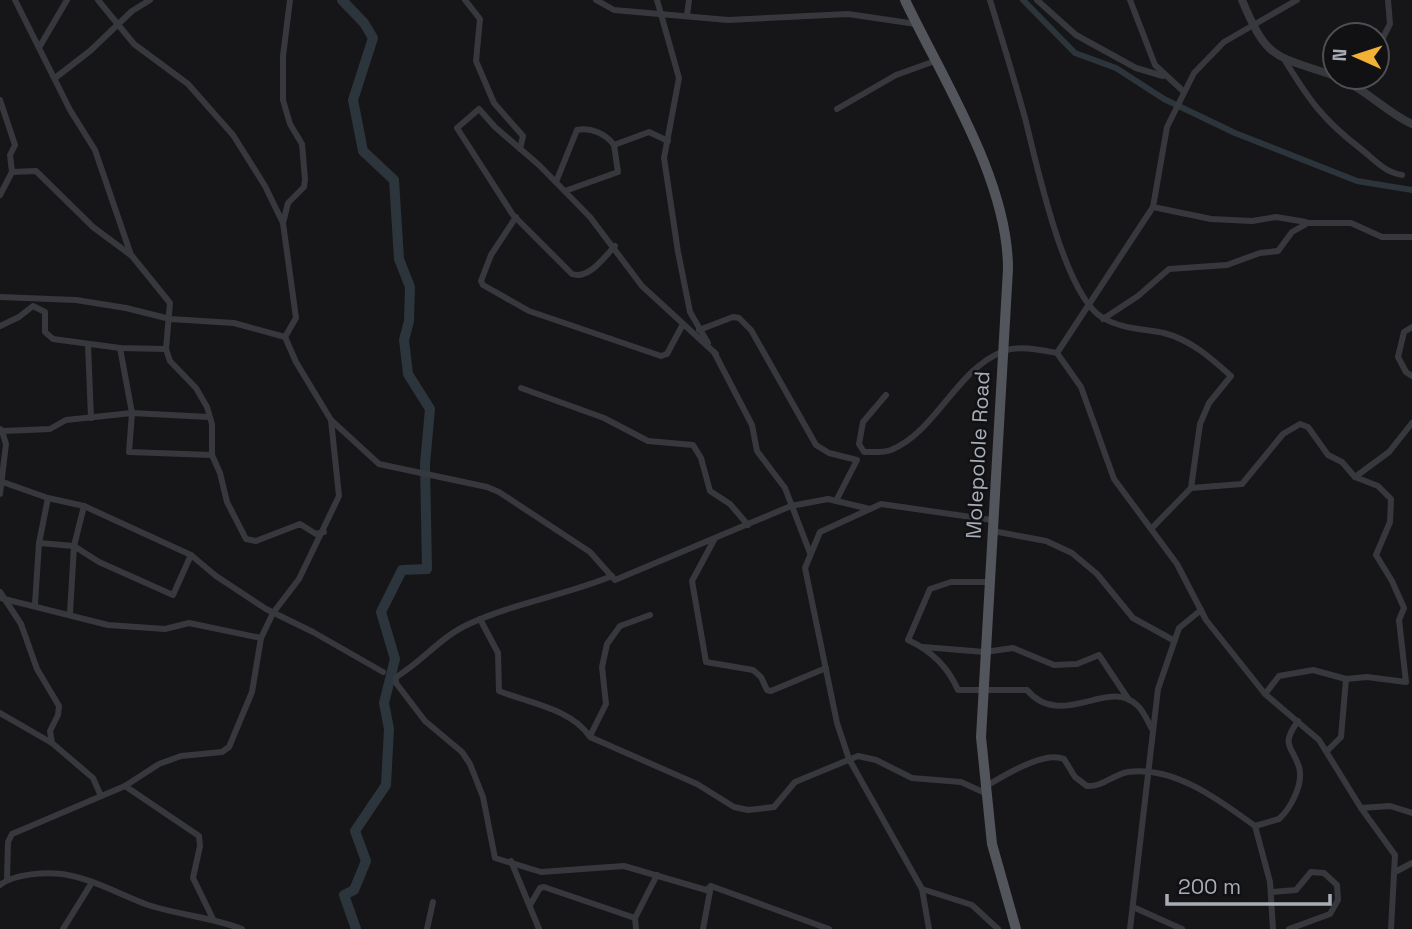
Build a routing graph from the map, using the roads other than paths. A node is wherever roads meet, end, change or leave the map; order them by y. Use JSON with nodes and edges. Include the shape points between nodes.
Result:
{"nodes":[{"id":1,"x":15,"y":0,"type":"edge"},
{"id":2,"x":68,"y":0,"type":"edge"},
{"id":3,"x":98,"y":0,"type":"edge"},
{"id":4,"x":150,"y":0,"type":"edge"},
{"id":5,"x":290,"y":0,"type":"edge"},
{"id":6,"x":465,"y":0,"type":"edge"},
{"id":7,"x":596,"y":0,"type":"edge"},
{"id":8,"x":657,"y":0,"type":"edge"},
{"id":9,"x":689,"y":0,"type":"edge"},
{"id":10,"x":905,"y":0,"type":"edge"},
{"id":11,"x":990,"y":0,"type":"edge"},
{"id":12,"x":1037,"y":0,"type":"edge"},
{"id":13,"x":1242,"y":0,"type":"edge"},
{"id":14,"x":1297,"y":0,"type":"edge"},
{"id":15,"x":1388,"y":0,"type":"edge"},
{"id":16,"x":1132,"y":1,"type":"edge"},
{"id":17,"x":663,"y":13,"type":"junction"},
{"id":18,"x":687,"y":15,"type":"junction"},
{"id":19,"x":1390,"y":21,"type":"edge"},
{"id":20,"x":916,"y":24,"type":"junction"},
{"id":21,"x":117,"y":25,"type":"junction"},
{"id":22,"x":1252,"y":25,"type":"junction"},
{"id":23,"x":40,"y":46,"type":"junction"},
{"id":24,"x":1284,"y":59,"type":"junction"},
{"id":25,"x":935,"y":61,"type":"junction"},
{"id":26,"x":1321,"y":72,"type":"edge"},
{"id":27,"x":1163,"y":76,"type":"junction"},
{"id":28,"x":55,"y":78,"type":"junction"},
{"id":29,"x":1368,"y":91,"type":"edge"},
{"id":30,"x":1182,"y":93,"type":"junction"},
{"id":31,"x":0,"y":100,"type":"edge"},
{"id":32,"x":837,"y":109,"type":"dead end"},
{"id":33,"x":1412,"y":124,"type":"edge"},
{"id":34,"x":668,"y":141,"type":"junction"},
{"id":35,"x":614,"y":145,"type":"junction"},
{"id":36,"x":520,"y":149,"type":"junction"},
{"id":37,"x":12,"y":172,"type":"junction"},
{"id":38,"x":1402,"y":175,"type":"dead end"},
{"id":39,"x":556,"y":181,"type":"junction"},
{"id":40,"x":565,"y":191,"type":"junction"},
{"id":41,"x":0,"y":195,"type":"edge"},
{"id":42,"x":1153,"y":207,"type":"junction"},
{"id":43,"x":516,"y":217,"type":"junction"},
{"id":44,"x":1308,"y":222,"type":"junction"},
{"id":45,"x":283,"y":223,"type":"junction"},
{"id":46,"x":1412,"y":237,"type":"edge"},
{"id":47,"x":615,"y":246,"type":"junction"},
{"id":48,"x":132,"y":256,"type":"junction"},
{"id":49,"x":0,"y":297,"type":"edge"},
{"id":50,"x":1089,"y":306,"type":"junction"},
{"id":51,"x":170,"y":319,"type":"junction"},
{"id":52,"x":1103,"y":319,"type":"junction"},
{"id":53,"x":683,"y":324,"type":"junction"},
{"id":54,"x":0,"y":326,"type":"edge"},
{"id":55,"x":1412,"y":327,"type":"edge"},
{"id":56,"x":699,"y":330,"type":"junction"},
{"id":57,"x":285,"y":337,"type":"junction"},
{"id":58,"x":88,"y":344,"type":"junction"},
{"id":59,"x":120,"y":348,"type":"junction"},
{"id":60,"x":166,"y":349,"type":"junction"},
{"id":61,"x":1004,"y":351,"type":"junction"},
{"id":62,"x":1057,"y":353,"type":"junction"},
{"id":63,"x":716,"y":354,"type":"junction"},
{"id":64,"x":1412,"y":376,"type":"edge"},
{"id":65,"x":520,"y":388,"type":"dead end"},
{"id":66,"x":886,"y":395,"type":"dead end"},
{"id":67,"x":132,"y":413,"type":"junction"},
{"id":68,"x":209,"y":417,"type":"junction"},
{"id":69,"x":91,"y":418,"type":"junction"},
{"id":70,"x":331,"y":420,"type":"junction"},
{"id":71,"x":1412,"y":423,"type":"edge"},
{"id":72,"x":1,"y":430,"type":"edge"},
{"id":73,"x":212,"y":455,"type":"junction"},
{"id":74,"x":1355,"y":477,"type":"junction"},
{"id":75,"x":1,"y":482,"type":"edge"},
{"id":76,"x":1191,"y":488,"type":"junction"},
{"id":77,"x":0,"y":494,"type":"edge"},
{"id":78,"x":48,"y":498,"type":"junction"},
{"id":79,"x":836,"y":501,"type":"junction"},
{"id":80,"x":84,"y":506,"type":"junction"},
{"id":81,"x":791,"y":506,"type":"junction"},
{"id":82,"x":870,"y":509,"type":"junction"},
{"id":83,"x":992,"y":525,"type":"junction"},
{"id":84,"x":748,"y":526,"type":"junction"},
{"id":85,"x":1151,"y":529,"type":"junction"},
{"id":86,"x":324,"y":532,"type":"junction"},
{"id":87,"x":714,"y":540,"type":"junction"},
{"id":88,"x":39,"y":542,"type":"junction"},
{"id":89,"x":74,"y":546,"type":"junction"},
{"id":90,"x":810,"y":553,"type":"junction"},
{"id":91,"x":191,"y":555,"type":"junction"},
{"id":92,"x":612,"y":576,"type":"junction"},
{"id":93,"x":992,"y":582,"type":"junction"},
{"id":94,"x":1,"y":596,"type":"edge"},
{"id":95,"x":35,"y":604,"type":"junction"},
{"id":96,"x":1412,"y":607,"type":"edge"},
{"id":97,"x":1404,"y":608,"type":"junction"},
{"id":98,"x":1201,"y":610,"type":"junction"},
{"id":99,"x":70,"y":613,"type":"junction"},
{"id":100,"x":274,"y":613,"type":"junction"},
{"id":101,"x":650,"y":615,"type":"dead end"},
{"id":102,"x":480,"y":620,"type":"junction"},
{"id":103,"x":261,"y":638,"type":"junction"},
{"id":104,"x":1173,"y":640,"type":"junction"},
{"id":105,"x":923,"y":647,"type":"junction"},
{"id":106,"x":985,"y":652,"type":"junction"},
{"id":107,"x":826,"y":668,"type":"junction"},
{"id":108,"x":383,"y":672,"type":"dead end"},
{"id":109,"x":1346,"y":679,"type":"junction"},
{"id":110,"x":982,"y":690,"type":"junction"},
{"id":111,"x":1265,"y":694,"type":"junction"},
{"id":112,"x":1129,"y":700,"type":"junction"},
{"id":113,"x":0,"y":713,"type":"edge"},
{"id":114,"x":1298,"y":721,"type":"junction"},
{"id":115,"x":1152,"y":729,"type":"junction"},
{"id":116,"x":590,"y":737,"type":"junction"},
{"id":117,"x":52,"y":743,"type":"junction"},
{"id":118,"x":1327,"y":751,"type":"junction"},
{"id":119,"x":849,"y":759,"type":"junction"},
{"id":120,"x":1149,"y":772,"type":"junction"},
{"id":121,"x":125,"y":786,"type":"junction"},
{"id":122,"x":984,"y":790,"type":"junction"},
{"id":123,"x":102,"y":796,"type":"junction"},
{"id":124,"x":1361,"y":808,"type":"junction"},
{"id":125,"x":1412,"y":813,"type":"edge"},
{"id":126,"x":1255,"y":825,"type":"junction"},
{"id":127,"x":511,"y":861,"type":"junction"},
{"id":128,"x":1411,"y":866,"type":"edge"},
{"id":129,"x":1396,"y":871,"type":"junction"},
{"id":130,"x":657,"y":875,"type":"junction"},
{"id":131,"x":7,"y":879,"type":"junction"},
{"id":132,"x":91,"y":884,"type":"junction"},
{"id":133,"x":0,"y":885,"type":"edge"},
{"id":134,"x":711,"y":886,"type":"junction"},
{"id":135,"x":922,"y":889,"type":"junction"},
{"id":136,"x":1272,"y":892,"type":"junction"},
{"id":137,"x":433,"y":902,"type":"dead end"},
{"id":138,"x":530,"y":905,"type":"junction"},
{"id":139,"x":1133,"y":907,"type":"junction"},
{"id":140,"x":635,"y":918,"type":"junction"},
{"id":141,"x":213,"y":919,"type":"junction"},
{"id":142,"x":63,"y":929,"type":"edge"},
{"id":143,"x":242,"y":929,"type":"edge"},
{"id":144,"x":427,"y":929,"type":"edge"},
{"id":145,"x":538,"y":929,"type":"edge"},
{"id":146,"x":636,"y":929,"type":"edge"},
{"id":147,"x":703,"y":929,"type":"edge"},
{"id":148,"x":825,"y":929,"type":"edge"},
{"id":149,"x":929,"y":929,"type":"edge"},
{"id":150,"x":998,"y":929,"type":"edge"},
{"id":151,"x":1016,"y":929,"type":"edge"},
{"id":152,"x":1130,"y":929,"type":"edge"},
{"id":153,"x":1182,"y":929,"type":"edge"},
{"id":154,"x":1273,"y":929,"type":"edge"},
{"id":155,"x":1289,"y":929,"type":"edge"},
{"id":156,"x":1391,"y":929,"type":"edge"}],
"edges":[{"from":1,"to":23,"type":"street"},
{"from":2,"to":23,"type":"street"},
{"from":3,"to":21,"type":"street"},
{"from":4,"to":21,"type":"street"},
{"from":5,"to":45,"type":"street","via":[[283,100],[302,144],[305,179],[304,187],[288,203]]},
{"from":6,"to":36,"type":"street","via":[[480,19],[475,61],[494,103],[523,136]]},
{"from":7,"to":17,"type":"street","via":[[614,10]]},
{"from":8,"to":17,"type":"street"},
{"from":9,"to":18,"type":"street"},
{"from":10,"to":20,"type":"main road","name":"Molepolole Road"},
{"from":11,"to":50,"type":"street","via":[[1040,181],[1073,278]]},
{"from":12,"to":27,"type":"street","via":[[1076,35],[1136,68]]},
{"from":13,"to":22,"type":"street"},
{"from":14,"to":22,"type":"street"},
{"from":15,"to":19,"type":"street"},
{"from":16,"to":27,"type":"street","via":[[1154,65]]},
{"from":17,"to":18,"type":"street"},
{"from":17,"to":34,"type":"street","via":[[679,78]]},
{"from":18,"to":20,"type":"street","via":[[736,20],[848,14]]},
{"from":20,"to":25,"type":"main road","name":"Molepolole Road"},
{"from":21,"to":28,"type":"street"},
{"from":21,"to":45,"type":"street","via":[[159,65],[188,84],[233,135]]},
{"from":22,"to":24,"type":"street","via":[[1267,49]]},
{"from":22,"to":30,"type":"street","via":[[1207,57]]},
{"from":23,"to":28,"type":"street"},
{"from":24,"to":26,"type":"street"},
{"from":24,"to":38,"type":"street","via":[[1311,104],[1337,132],[1390,173]]},
{"from":25,"to":32,"type":"street","via":[[896,75]]},
{"from":25,"to":61,"type":"main road","name":"Molepolole Road","via":[[984,165],[1004,223],[1009,269]]},
{"from":27,"to":30,"type":"street"},
{"from":28,"to":48,"type":"street","via":[[103,168]]},
{"from":29,"to":33,"type":"street"},
{"from":30,"to":42,"type":"street","via":[[1172,115]]},
{"from":31,"to":37,"type":"street","via":[[15,145],[9,155]]},
{"from":34,"to":35,"type":"street","via":[[649,132]]},
{"from":34,"to":56,"type":"street","via":[[665,163],[678,252],[690,312]]},
{"from":35,"to":39,"type":"street","via":[[600,134],[577,131]]},
{"from":35,"to":40,"type":"street","via":[[618,172]]},
{"from":36,"to":39,"type":"street"},
{"from":36,"to":43,"type":"street","via":[[479,109],[457,128]]},
{"from":37,"to":41,"type":"street"},
{"from":37,"to":48,"type":"street","via":[[36,171],[93,227]]},
{"from":39,"to":40,"type":"street"},
{"from":40,"to":47,"type":"street"},
{"from":42,"to":44,"type":"street","via":[[1211,219],[1276,217]]},
{"from":42,"to":50,"type":"street"},
{"from":43,"to":47,"type":"street","via":[[578,276],[588,273]]},
{"from":43,"to":53,"type":"street","via":[[491,255],[483,285],[530,311],[661,356],[667,355]]},
{"from":44,"to":46,"type":"street","via":[[1351,223],[1382,237]]},
{"from":44,"to":52,"type":"street","via":[[1292,232],[1278,251],[1227,265],[1169,270]]},
{"from":45,"to":57,"type":"street","via":[[296,313]]},
{"from":47,"to":53,"type":"street","via":[[642,285]]},
{"from":48,"to":51,"type":"street","via":[[170,303]]},
{"from":49,"to":51,"type":"street","via":[[76,300]]},
{"from":50,"to":52,"type":"street"},
{"from":50,"to":62,"type":"street"},
{"from":51,"to":57,"type":"street","via":[[234,323]]},
{"from":51,"to":60,"type":"street"},
{"from":52,"to":76,"type":"street","via":[[1188,343],[1231,376],[1209,403],[1200,424]]},
{"from":53,"to":63,"type":"street"},
{"from":54,"to":58,"type":"street","via":[[28,308],[39,307],[45,312],[48,336]]},
{"from":55,"to":64,"type":"street","via":[[1404,332],[1398,357]]},
{"from":56,"to":63,"type":"street"},
{"from":56,"to":79,"type":"street","via":[[739,318],[751,331],[816,445],[857,460]]},
{"from":57,"to":70,"type":"street"},
{"from":58,"to":59,"type":"street"},
{"from":58,"to":69,"type":"street"},
{"from":59,"to":60,"type":"street"},
{"from":59,"to":67,"type":"street"},
{"from":60,"to":68,"type":"street","via":[[171,366],[196,388]]},
{"from":61,"to":62,"type":"street"},
{"from":61,"to":66,"type":"street","via":[[971,374],[898,446],[864,452],[859,444],[860,427]]},
{"from":61,"to":83,"type":"main road","name":"Molepolole Road"},
{"from":62,"to":85,"type":"street","via":[[1081,387],[1114,479]]},
{"from":63,"to":81,"type":"street","via":[[752,425],[757,451],[781,479]]},
{"from":65,"to":84,"type":"street","via":[[604,418],[648,441],[693,445],[710,491],[730,504]]},
{"from":67,"to":68,"type":"street"},
{"from":67,"to":69,"type":"street"},
{"from":67,"to":73,"type":"street","via":[[131,453]]},
{"from":68,"to":73,"type":"street"},
{"from":69,"to":72,"type":"street","via":[[66,420],[50,429]]},
{"from":70,"to":86,"type":"street","via":[[339,496]]},
{"from":70,"to":92,"type":"street","via":[[379,464],[499,492],[590,552]]},
{"from":71,"to":74,"type":"street","via":[[1389,452]]},
{"from":72,"to":75,"type":"street","via":[[6,444]]},
{"from":73,"to":86,"type":"street","via":[[227,502],[246,539],[256,541],[300,524],[316,534]]},
{"from":74,"to":76,"type":"street","via":[[1342,462],[1328,456],[1308,427],[1300,424],[1283,434],[1242,484]]},
{"from":74,"to":97,"type":"street","via":[[1378,486],[1391,499],[1390,522],[1376,555]]},
{"from":75,"to":77,"type":"street"},
{"from":75,"to":78,"type":"street"},
{"from":76,"to":85,"type":"street"},
{"from":78,"to":80,"type":"street"},
{"from":78,"to":88,"type":"street"},
{"from":79,"to":81,"type":"street"},
{"from":79,"to":82,"type":"street"},
{"from":80,"to":89,"type":"street"},
{"from":80,"to":91,"type":"street"},
{"from":81,"to":84,"type":"street"},
{"from":81,"to":90,"type":"street"},
{"from":82,"to":83,"type":"street","via":[[881,504]]},
{"from":82,"to":90,"type":"street","via":[[820,532]]},
{"from":83,"to":93,"type":"main road","name":"Molepolole Road"},
{"from":83,"to":104,"type":"street","via":[[1072,553],[1111,589],[1133,618]]},
{"from":84,"to":87,"type":"street"},
{"from":85,"to":98,"type":"street","via":[[1177,564]]},
{"from":86,"to":100,"type":"street","via":[[294,588]]},
{"from":87,"to":92,"type":"street","via":[[664,557],[619,580]]},
{"from":87,"to":107,"type":"street","via":[[692,581],[706,662],[753,670],[771,691]]},
{"from":88,"to":89,"type":"street"},
{"from":88,"to":95,"type":"street"},
{"from":89,"to":91,"type":"street","via":[[173,595]]},
{"from":89,"to":99,"type":"street"},
{"from":90,"to":107,"type":"street","via":[[805,568]]},
{"from":91,"to":100,"type":"street"},
{"from":92,"to":102,"type":"street"},
{"from":93,"to":105,"type":"street","via":[[951,582],[930,589],[908,640]]},
{"from":93,"to":106,"type":"main road","name":"Molepolole Road"},
{"from":94,"to":95,"type":"street"},
{"from":94,"to":117,"type":"street","via":[[20,624],[37,669],[59,706],[50,731]]},
{"from":95,"to":99,"type":"street"},
{"from":96,"to":97,"type":"street"},
{"from":97,"to":109,"type":"street","via":[[1399,620],[1406,682]]},
{"from":98,"to":104,"type":"street","via":[[1179,628]]},
{"from":98,"to":111,"type":"street"},
{"from":99,"to":103,"type":"street","via":[[108,625],[165,629],[189,623]]},
{"from":100,"to":103,"type":"street"},
{"from":100,"to":108,"type":"street"},
{"from":101,"to":116,"type":"street","via":[[620,626],[607,644],[602,667],[606,704]]},
{"from":102,"to":116,"type":"street","via":[[498,653],[499,691],[571,718],[582,724]]},
{"from":102,"to":127,"type":"street","via":[[421,654],[415,665],[395,680],[425,722],[470,764],[483,797],[495,858]]},
{"from":103,"to":121,"type":"street","via":[[252,692],[226,750],[181,756]]},
{"from":104,"to":115,"type":"street"},
{"from":105,"to":106,"type":"street"},
{"from":105,"to":110,"type":"street","via":[[952,677],[958,690]]},
{"from":106,"to":110,"type":"main road","name":"Molepolole Road"},
{"from":106,"to":112,"type":"street","via":[[1013,648],[1054,665],[1077,664],[1099,656]]},
{"from":107,"to":119,"type":"street"},
{"from":109,"to":111,"type":"street","via":[[1313,670],[1279,676]]},
{"from":109,"to":118,"type":"street","via":[[1341,737]]},
{"from":110,"to":112,"type":"street","via":[[1027,690],[1036,701],[1052,707],[1107,698]]},
{"from":110,"to":122,"type":"main road","name":"Molepolole Road"},
{"from":111,"to":114,"type":"street"},
{"from":112,"to":115,"type":"street"},
{"from":113,"to":117,"type":"street"},
{"from":114,"to":118,"type":"street"},
{"from":114,"to":126,"type":"street","via":[[1289,743],[1300,775],[1297,788],[1279,819]]},
{"from":115,"to":120,"type":"street"},
{"from":116,"to":119,"type":"street","via":[[748,810],[774,807],[795,782]]},
{"from":117,"to":123,"type":"street","via":[[93,778]]},
{"from":118,"to":124,"type":"street"},
{"from":119,"to":122,"type":"street","via":[[868,757],[912,778],[961,782]]},
{"from":119,"to":135,"type":"street"},
{"from":120,"to":122,"type":"street","via":[[1126,772],[1087,786],[1064,759],[1054,756],[1019,768]]},
{"from":120,"to":126,"type":"street","via":[[1207,792]]},
{"from":120,"to":139,"type":"street"},
{"from":121,"to":123,"type":"street"},
{"from":121,"to":141,"type":"street","via":[[199,835],[193,878]]},
{"from":122,"to":151,"type":"main road","name":"Molepolole Road","via":[[998,869]]},
{"from":123,"to":131,"type":"street","via":[[12,834]]},
{"from":124,"to":125,"type":"street","via":[[1390,806]]},
{"from":124,"to":129,"type":"street","via":[[1395,855]]},
{"from":126,"to":136,"type":"street"},
{"from":127,"to":130,"type":"street","via":[[541,872],[617,866]]},
{"from":127,"to":138,"type":"street"},
{"from":128,"to":129,"type":"street"},
{"from":129,"to":156,"type":"street"},
{"from":130,"to":134,"type":"street","via":[[706,890]]},
{"from":130,"to":140,"type":"street"},
{"from":131,"to":132,"type":"street","via":[[60,874]]},
{"from":131,"to":133,"type":"street"},
{"from":132,"to":141,"type":"street","via":[[150,905]]},
{"from":132,"to":142,"type":"street"},
{"from":134,"to":147,"type":"street"},
{"from":134,"to":148,"type":"street"},
{"from":135,"to":149,"type":"street"},
{"from":135,"to":150,"type":"street","via":[[972,905]]},
{"from":136,"to":154,"type":"street"},
{"from":136,"to":155,"type":"street","via":[[1296,890],[1311,872],[1324,873],[1337,885],[1338,900],[1330,914]]},
{"from":137,"to":144,"type":"street"},
{"from":138,"to":140,"type":"street","via":[[544,887]]},
{"from":138,"to":145,"type":"street"},
{"from":139,"to":152,"type":"street"},
{"from":139,"to":153,"type":"street"},
{"from":140,"to":146,"type":"street"},
{"from":141,"to":143,"type":"street"}]}
